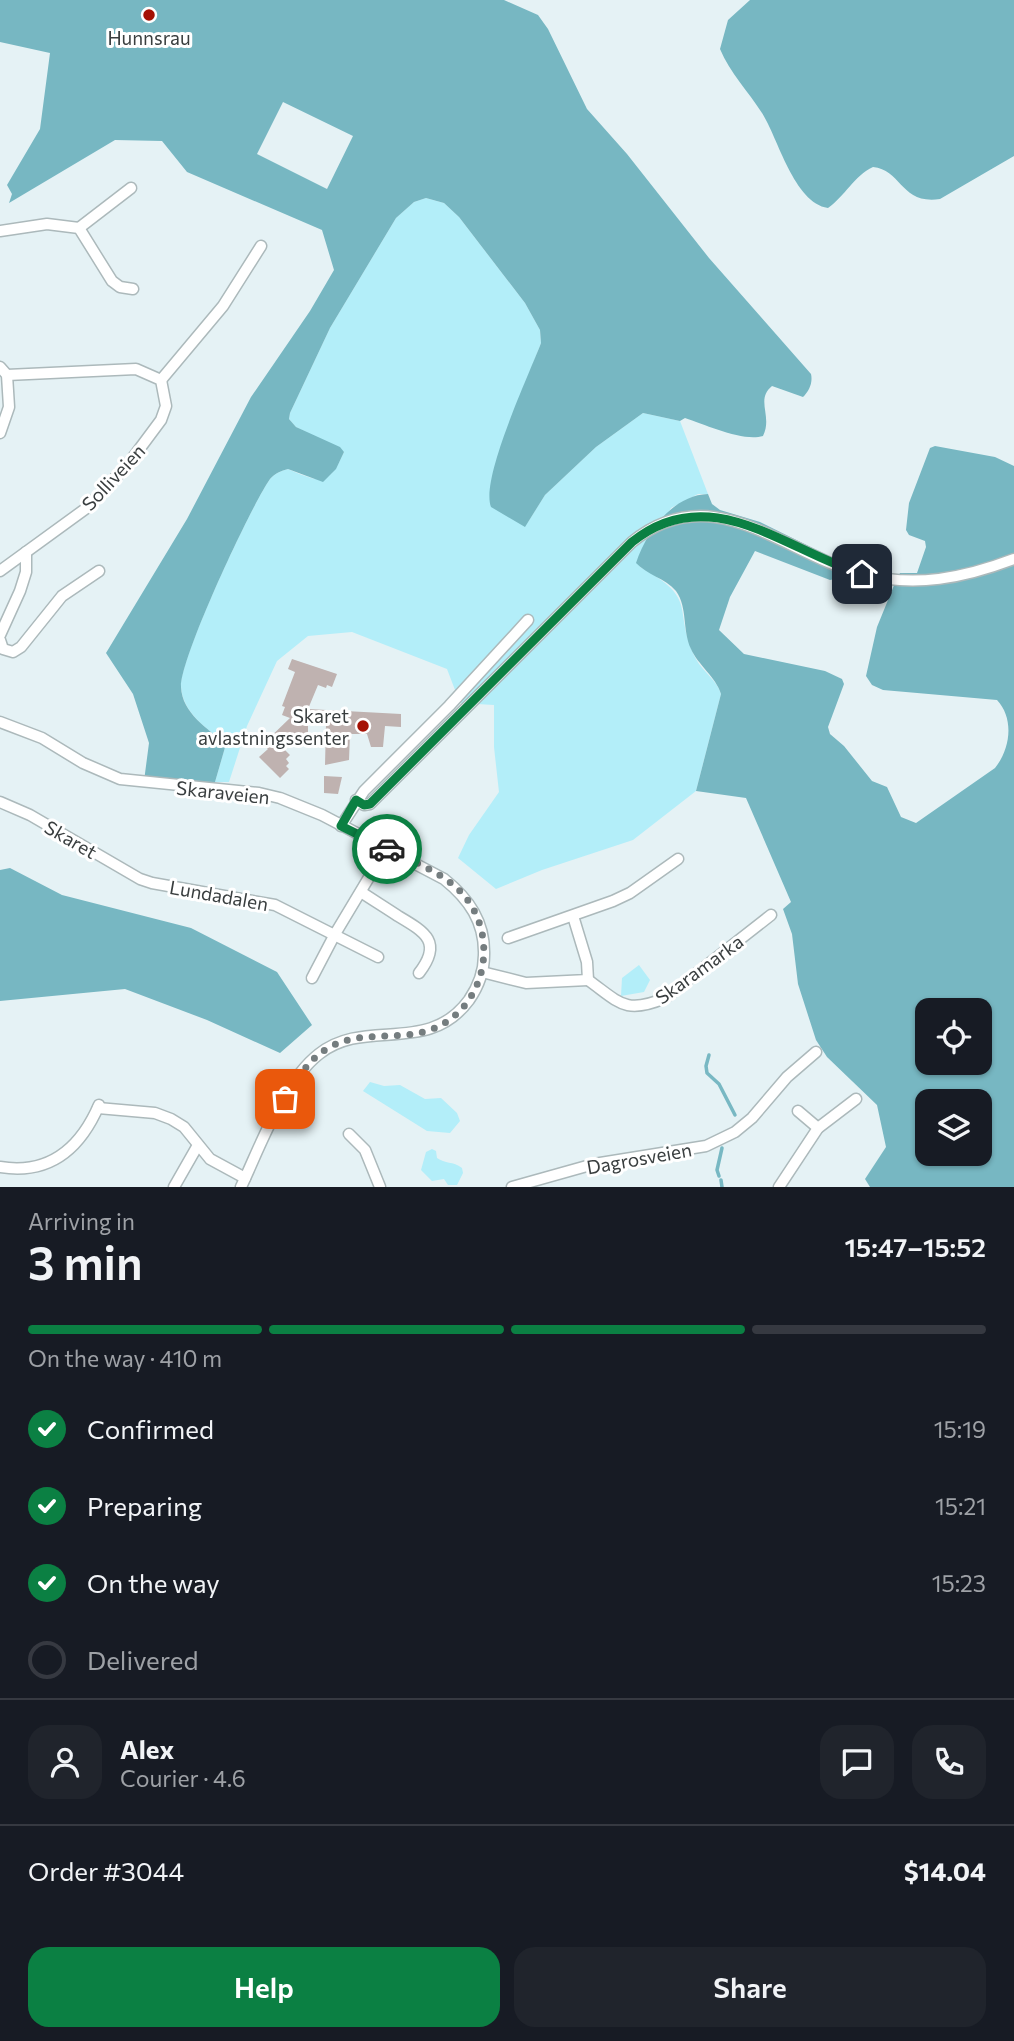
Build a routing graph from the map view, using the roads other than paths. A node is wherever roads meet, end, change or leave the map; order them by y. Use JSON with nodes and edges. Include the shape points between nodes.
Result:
{"nodes":[{"id":1,"x":131,"y":188,"type":"dead end"},
{"id":2,"x":79,"y":228,"type":"junction"},
{"id":3,"x":0,"y":230,"type":"edge"},
{"id":4,"x":261,"y":246,"type":"dead end"},
{"id":5,"x":133,"y":289,"type":"dead end"},
{"id":6,"x":4,"y":371,"type":"edge"},
{"id":7,"x":161,"y":380,"type":"junction"},
{"id":8,"x":0,"y":433,"type":"edge"},
{"id":9,"x":26,"y":552,"type":"junction"},
{"id":10,"x":1014,"y":559,"type":"edge"},
{"id":11,"x":0,"y":571,"type":"edge"},
{"id":12,"x":99,"y":571,"type":"dead end"},
{"id":13,"x":528,"y":620,"type":"dead end"},
{"id":14,"x":0,"y":638,"type":"edge"},
{"id":15,"x":0,"y":722,"type":"edge"},
{"id":16,"x":356,"y":800,"type":"junction"},
{"id":17,"x":0,"y":803,"type":"edge"},
{"id":18,"x":341,"y":826,"type":"junction"},
{"id":19,"x":386,"y":849,"type":"junction"},
{"id":20,"x":678,"y":859,"type":"dead end"},
{"id":21,"x":140,"y":878,"type":"joint"},
{"id":22,"x":361,"y":892,"type":"junction"},
{"id":23,"x":771,"y":915,"type":"dead end"},
{"id":24,"x":573,"y":916,"type":"junction"},
{"id":25,"x":335,"y":934,"type":"junction"},
{"id":26,"x":508,"y":937,"type":"dead end"},
{"id":27,"x":378,"y":957,"type":"dead end"},
{"id":28,"x":482,"y":972,"type":"junction"},
{"id":29,"x":419,"y":973,"type":"dead end"},
{"id":30,"x":312,"y":978,"type":"dead end"},
{"id":31,"x":588,"y":980,"type":"junction"},
{"id":32,"x":816,"y":1052,"type":"dead end"},
{"id":33,"x":856,"y":1098,"type":"dead end"},
{"id":34,"x":798,"y":1111,"type":"dead end"},
{"id":35,"x":818,"y":1128,"type":"junction"},
{"id":36,"x":349,"y":1134,"type":"dead end"},
{"id":37,"x":198,"y":1145,"type":"junction"},
{"id":38,"x":0,"y":1167,"type":"edge"},
{"id":39,"x":243,"y":1183,"type":"edge"},
{"id":40,"x":174,"y":1187,"type":"edge"},
{"id":41,"x":380,"y":1187,"type":"edge"},
{"id":42,"x":512,"y":1187,"type":"edge"},
{"id":43,"x":779,"y":1187,"type":"edge"}],
"edges":[{"from":1,"to":2,"type":"street"},
{"from":2,"to":3,"type":"street","via":[[47,223]]},
{"from":2,"to":5,"type":"street","via":[[112,281]]},
{"from":4,"to":7,"type":"street","via":[[223,306]]},
{"from":6,"to":7,"type":"street","via":[[136,369]]},
{"from":6,"to":8,"type":"street","via":[[9,407]]},
{"from":7,"to":9,"type":"street","name":"Solliveien","via":[[166,406],[129,463],[88,507]]},
{"from":9,"to":11,"type":"street","name":"Solliveien"},
{"from":9,"to":14,"type":"street","via":[[26,572]]},
{"from":10,"to":16,"type":"street","via":[[947,579],[895,580],[844,568],[732,520],[701,516],[664,522],[632,542],[370,804]]},
{"from":12,"to":14,"type":"street","via":[[62,596],[13,652],[3,649]]},
{"from":13,"to":16,"type":"street"},
{"from":15,"to":18,"type":"street","name":"Skaraveien","via":[[42,738],[120,779],[260,793],[300,805]]},
{"from":16,"to":18,"type":"street"},
{"from":17,"to":21,"type":"street","name":"Skaret"},
{"from":18,"to":19,"type":"street","name":"Skaraveien"},
{"from":19,"to":22,"type":"street"},
{"from":19,"to":28,"type":"street","name":"Skaraveien","via":[[460,891],[473,908],[484,938]]},
{"from":20,"to":24,"type":"street","via":[[630,893]]},
{"from":21,"to":25,"type":"street","name":"Lundadalen","via":[[275,905]]},
{"from":22,"to":25,"type":"street"},
{"from":22,"to":29,"type":"street","via":[[421,929],[430,941],[430,952]]},
{"from":23,"to":31,"type":"street","name":"Skaramarka","via":[[665,998],[649,1005],[631,1008],[618,1003]]},
{"from":24,"to":26,"type":"street"},
{"from":24,"to":31,"type":"street"},
{"from":25,"to":27,"type":"street","name":"Lundadalen"},
{"from":25,"to":30,"type":"street"},
{"from":28,"to":31,"type":"street","via":[[526,983]]},
{"from":28,"to":39,"type":"street","name":"Skaraveien","via":[[472,996],[444,1024],[414,1034],[349,1040],[317,1055],[296,1079]]},
{"from":32,"to":42,"type":"street","name":"Dagrosveien","via":[[752,1118],[706,1146],[594,1164]]},
{"from":33,"to":35,"type":"street"},
{"from":34,"to":35,"type":"street"},
{"from":35,"to":43,"type":"street"},
{"from":36,"to":41,"type":"street","via":[[365,1150]]},
{"from":37,"to":38,"type":"street","via":[[171,1119],[99,1106],[66,1153],[51,1163],[16,1170]]},
{"from":37,"to":39,"type":"street"},
{"from":37,"to":40,"type":"street"}]}
